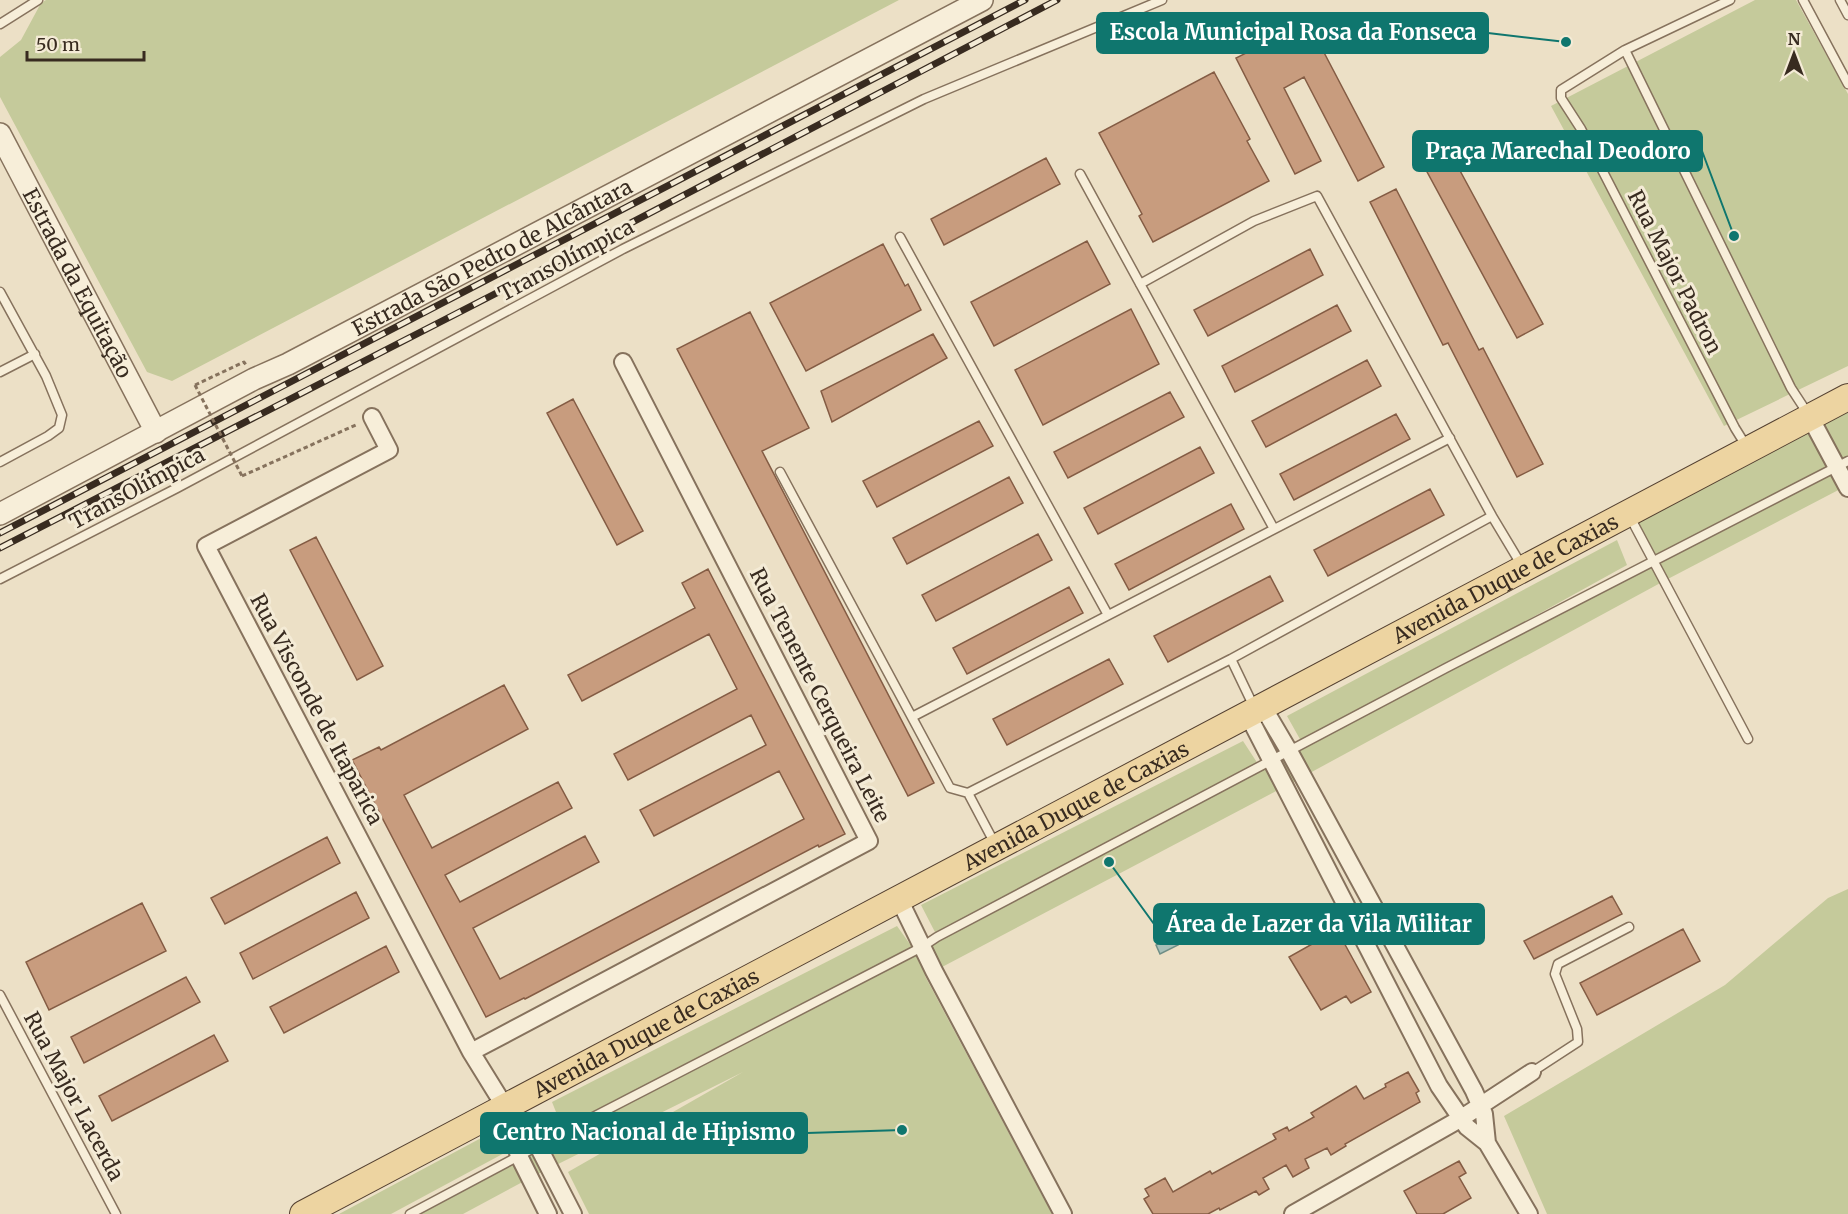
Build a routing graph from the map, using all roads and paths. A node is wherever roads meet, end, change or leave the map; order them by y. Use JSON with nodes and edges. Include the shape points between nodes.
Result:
{"nodes":[{"id":1,"x":38,"y":0,"type":"edge"},
{"id":2,"x":982,"y":0,"type":"edge"},
{"id":3,"x":1162,"y":0,"type":"edge"},
{"id":4,"x":1730,"y":0,"type":"edge"},
{"id":5,"x":1803,"y":0,"type":"edge"},
{"id":6,"x":1840,"y":0,"type":"edge"},
{"id":7,"x":1848,"y":15,"type":"edge"},
{"id":8,"x":0,"y":24,"type":"edge"},
{"id":9,"x":1625,"y":50,"type":"junction"},
{"id":10,"x":1848,"y":84,"type":"edge"},
{"id":11,"x":0,"y":134,"type":"edge"},
{"id":12,"x":1080,"y":174,"type":"dead end"},
{"id":13,"x":900,"y":237,"type":"dead end"},
{"id":14,"x":1140,"y":284,"type":"junction"},
{"id":15,"x":0,"y":292,"type":"edge"},
{"id":16,"x":34,"y":354,"type":"junction"},
{"id":17,"x":244,"y":362,"type":"dead end"},
{"id":18,"x":623,"y":362,"type":"dead end"},
{"id":19,"x":0,"y":372,"type":"edge"},
{"id":20,"x":1848,"y":397,"type":"edge"},
{"id":21,"x":372,"y":417,"type":"joint"},
{"id":22,"x":1810,"y":417,"type":"junction"},
{"id":23,"x":156,"y":432,"type":"junction"},
{"id":24,"x":1450,"y":438,"type":"junction"},
{"id":25,"x":1748,"y":450,"type":"junction"},
{"id":26,"x":0,"y":462,"type":"edge"},
{"id":27,"x":1842,"y":464,"type":"edge"},
{"id":28,"x":780,"y":471,"type":"dead end"},
{"id":29,"x":1848,"y":488,"type":"edge"},
{"id":30,"x":0,"y":514,"type":"edge"},
{"id":31,"x":1628,"y":514,"type":"junction"},
{"id":32,"x":1492,"y":516,"type":"junction"},
{"id":33,"x":1274,"y":529,"type":"junction"},
{"id":34,"x":1653,"y":561,"type":"junction"},
{"id":35,"x":1524,"y":569,"type":"junction"},
{"id":36,"x":0,"y":579,"type":"edge"},
{"id":37,"x":1108,"y":615,"type":"junction"},
{"id":38,"x":1231,"y":659,"type":"junction"},
{"id":39,"x":1255,"y":711,"type":"junction"},
{"id":40,"x":912,"y":717,"type":"junction"},
{"id":41,"x":1748,"y":739,"type":"dead end"},
{"id":42,"x":1289,"y":751,"type":"junction"},
{"id":43,"x":1270,"y":761,"type":"junction"},
{"id":44,"x":968,"y":793,"type":"junction"},
{"id":45,"x":998,"y":848,"type":"junction"},
{"id":46,"x":899,"y":899,"type":"junction"},
{"id":47,"x":1629,"y":927,"type":"dead end"},
{"id":48,"x":1388,"y":935,"type":"junction"},
{"id":49,"x":1366,"y":945,"type":"junction"},
{"id":50,"x":922,"y":947,"type":"junction"},
{"id":51,"x":0,"y":995,"type":"edge"},
{"id":52,"x":471,"y":1052,"type":"junction"},
{"id":53,"x":1532,"y":1072,"type":"joint"},
{"id":54,"x":1481,"y":1106,"type":"junction"},
{"id":55,"x":505,"y":1107,"type":"junction"},
{"id":56,"x":1460,"y":1119,"type":"junction"},
{"id":57,"x":1487,"y":1143,"type":"junction"},
{"id":58,"x":538,"y":1146,"type":"junction"},
{"id":59,"x":519,"y":1156,"type":"junction"},
{"id":60,"x":116,"y":1214,"type":"edge"},
{"id":61,"x":303,"y":1214,"type":"edge"},
{"id":62,"x":410,"y":1214,"type":"edge"},
{"id":63,"x":548,"y":1214,"type":"edge"},
{"id":64,"x":573,"y":1214,"type":"edge"},
{"id":65,"x":1063,"y":1214,"type":"edge"},
{"id":66,"x":1293,"y":1214,"type":"edge"},
{"id":67,"x":1529,"y":1214,"type":"edge"}],
"edges":[{"from":1,"to":8,"type":"lane"},
{"from":2,"to":23,"type":"street","name":"Estrada São Pedro de Alcântara"},
{"from":3,"to":36,"type":"lane","name":"TransOlímpica","via":[[924,99],[623,249]]},
{"from":4,"to":9,"type":"lane","name":"Rua Major Padron"},
{"from":5,"to":10,"type":"lane"},
{"from":6,"to":7,"type":"lane"},
{"from":9,"to":22,"type":"lane","via":[[1791,388]]},
{"from":9,"to":25,"type":"lane","name":"Rua Major Padron","via":[[1561,90],[1561,98],[1581,129]]},
{"from":11,"to":23,"type":"street","name":"Estrada da Equitação"},
{"from":12,"to":14,"type":"lane"},
{"from":13,"to":37,"type":"lane"},
{"from":14,"to":24,"type":"lane","via":[[1254,221],[1317,196]]},
{"from":14,"to":33,"type":"lane"},
{"from":15,"to":16,"type":"lane"},
{"from":16,"to":19,"type":"lane"},
{"from":16,"to":26,"type":"lane","via":[[62,415],[59,428]]},
{"from":17,"to":21,"type":"path","bridge":true,"via":[[195,385],[242,476]]},
{"from":18,"to":52,"type":"street","name":"Rua Tenente Cerqueira Leite","via":[[869,841]]},
{"from":20,"to":22,"type":"main road","name":"Avenida Duque de Caxias"},
{"from":21,"to":52,"type":"street","name":"Rua Visconde de Itaparica","via":[[389,450],[206,546]]},
{"from":22,"to":25,"type":"main road","name":"Avenida Duque de Caxias"},
{"from":22,"to":27,"type":"street"},
{"from":23,"to":30,"type":"street","name":"Estrada São Pedro de Alcântara"},
{"from":24,"to":32,"type":"lane"},
{"from":24,"to":33,"type":"lane"},
{"from":25,"to":31,"type":"main road","name":"Avenida Duque de Caxias"},
{"from":27,"to":29,"type":"street"},
{"from":27,"to":34,"type":"lane"},
{"from":28,"to":40,"type":"lane"},
{"from":31,"to":34,"type":"lane"},
{"from":31,"to":35,"type":"main road","name":"Avenida Duque de Caxias"},
{"from":32,"to":35,"type":"lane"},
{"from":32,"to":38,"type":"lane"},
{"from":33,"to":37,"type":"lane"},
{"from":34,"to":41,"type":"lane"},
{"from":34,"to":42,"type":"lane"},
{"from":35,"to":39,"type":"main road","name":"Avenida Duque de Caxias"},
{"from":37,"to":40,"type":"lane"},
{"from":38,"to":39,"type":"lane"},
{"from":38,"to":44,"type":"lane"},
{"from":39,"to":42,"type":"street"},
{"from":39,"to":43,"type":"street"},
{"from":39,"to":45,"type":"main road","name":"Avenida Duque de Caxias"},
{"from":40,"to":44,"type":"lane","via":[[950,788]]},
{"from":42,"to":43,"type":"lane"},
{"from":42,"to":48,"type":"street"},
{"from":43,"to":49,"type":"street"},
{"from":43,"to":50,"type":"lane"},
{"from":44,"to":45,"type":"lane"},
{"from":45,"to":46,"type":"main road","name":"Avenida Duque de Caxias"},
{"from":46,"to":50,"type":"street"},
{"from":46,"to":55,"type":"main road","name":"Avenida Duque de Caxias"},
{"from":47,"to":53,"type":"lane","via":[[1558,964],[1555,974],[1577,1029],[1578,1042]]},
{"from":48,"to":49,"type":"street"},
{"from":48,"to":54,"type":"street"},
{"from":49,"to":56,"type":"street"},
{"from":50,"to":58,"type":"lane"},
{"from":50,"to":65,"type":"street"},
{"from":51,"to":60,"type":"lane","name":"Rua Major Lacerda"},
{"from":52,"to":55,"type":"street","name":"Rua Visconde de Itaparica"},
{"from":53,"to":54,"type":"street"},
{"from":54,"to":56,"type":"street"},
{"from":54,"to":57,"type":"street"},
{"from":55,"to":58,"type":"street","name":"Rua Visconde de Itaparica"},
{"from":55,"to":59,"type":"street","name":"Rua Visconde de Itaparica"},
{"from":55,"to":61,"type":"main road","name":"Avenida Duque de Caxias"},
{"from":56,"to":57,"type":"street"},
{"from":56,"to":66,"type":"street"},
{"from":57,"to":67,"type":"street"},
{"from":58,"to":59,"type":"lane"},
{"from":58,"to":64,"type":"street","name":"Rua Visconde de Itaparica"},
{"from":59,"to":62,"type":"lane"},
{"from":59,"to":63,"type":"street","name":"Rua Visconde de Itaparica"}]}
